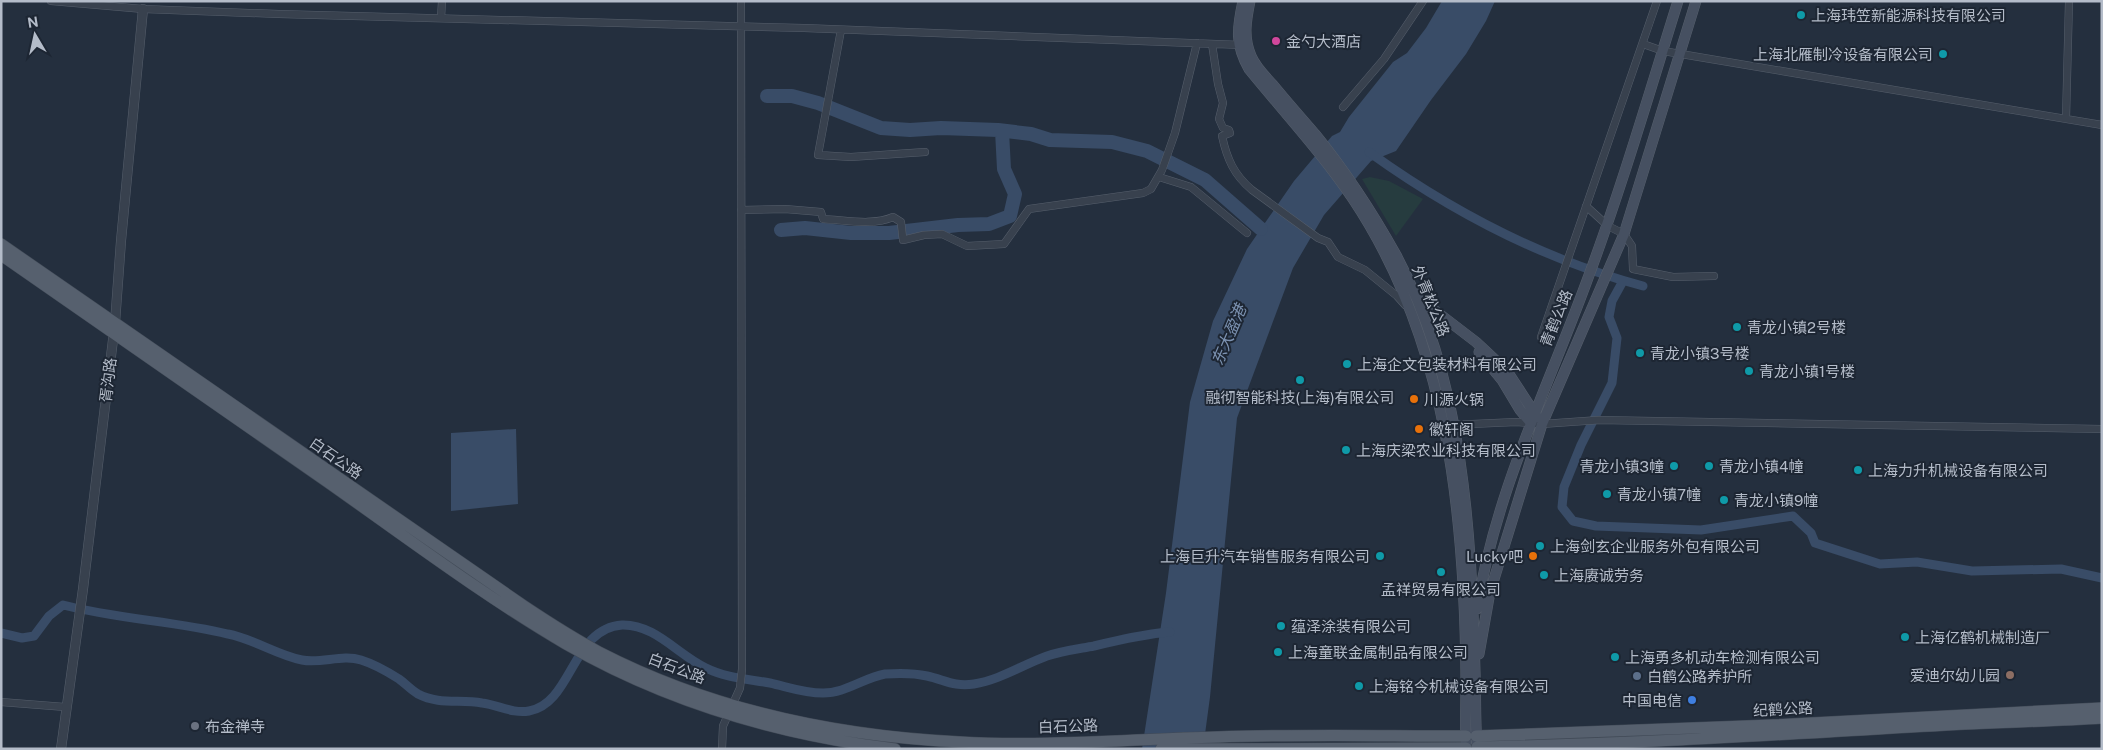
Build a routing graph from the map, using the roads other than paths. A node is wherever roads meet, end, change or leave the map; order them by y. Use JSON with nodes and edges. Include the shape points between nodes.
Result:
{"nodes":[{"id":1,"x":51,"y":1,"type":"edge"},
{"id":2,"x":442,"y":1,"type":"edge"},
{"id":3,"x":741,"y":1,"type":"edge"},
{"id":4,"x":1242,"y":1,"type":"edge"},
{"id":5,"x":1250,"y":1,"type":"edge"},
{"id":6,"x":1423,"y":1,"type":"edge"},
{"id":7,"x":1658,"y":1,"type":"edge"},
{"id":8,"x":1678,"y":1,"type":"edge"},
{"id":9,"x":1696,"y":1,"type":"edge"},
{"id":10,"x":2069,"y":1,"type":"edge"},
{"id":11,"x":143,"y":9,"type":"junction"},
{"id":12,"x":441,"y":18,"type":"junction"},
{"id":13,"x":741,"y":28,"type":"junction"},
{"id":14,"x":841,"y":30,"type":"junction"},
{"id":15,"x":1197,"y":44,"type":"junction"},
{"id":16,"x":1212,"y":44,"type":"junction"},
{"id":17,"x":1643,"y":44,"type":"junction"},
{"id":18,"x":1242,"y":45,"type":"junction"},
{"id":19,"x":1663,"y":50,"type":"junction"},
{"id":20,"x":1680,"y":52,"type":"junction"},
{"id":21,"x":1344,"y":107,"type":"dead end"},
{"id":22,"x":2066,"y":119,"type":"junction"},
{"id":23,"x":2102,"y":125,"type":"edge"},
{"id":24,"x":925,"y":152,"type":"dead end"},
{"id":25,"x":1160,"y":174,"type":"junction"},
{"id":26,"x":1586,"y":206,"type":"junction"},
{"id":27,"x":741,"y":210,"type":"junction"},
{"id":28,"x":1608,"y":226,"type":"junction"},
{"id":29,"x":1247,"y":233,"type":"dead end"},
{"id":30,"x":1624,"y":234,"type":"junction"},
{"id":31,"x":1,"y":244,"type":"edge"},
{"id":32,"x":1,"y":255,"type":"edge"},
{"id":33,"x":1714,"y":276,"type":"dead end"},
{"id":34,"x":1410,"y":295,"type":"junction"},
{"id":35,"x":1416,"y":311,"type":"junction"},
{"id":36,"x":114,"y":328,"type":"junction"},
{"id":37,"x":1541,"y":337,"type":"dead end"},
{"id":38,"x":1534,"y":412,"type":"junction"},
{"id":39,"x":1531,"y":423,"type":"junction"},
{"id":40,"x":1542,"y":424,"type":"junction"},
{"id":41,"x":1450,"y":425,"type":"junction"},
{"id":42,"x":2102,"y":429,"type":"edge"},
{"id":43,"x":1474,"y":629,"type":"junction"},
{"id":44,"x":1471,"y":674,"type":"junction"},
{"id":45,"x":1,"y":702,"type":"edge"},
{"id":46,"x":66,"y":707,"type":"junction"},
{"id":47,"x":2102,"y":708,"type":"edge"},
{"id":48,"x":731,"y":710,"type":"junction"},
{"id":49,"x":2084,"y":714,"type":"junction"},
{"id":50,"x":2102,"y":718,"type":"edge"},
{"id":51,"x":1220,"y":742,"type":"edge"},
{"id":52,"x":1471,"y":744,"type":"edge"},
{"id":53,"x":61,"y":749,"type":"edge"},
{"id":54,"x":722,"y":749,"type":"edge"},
{"id":55,"x":895,"y":749,"type":"edge"},
{"id":56,"x":1161,"y":749,"type":"edge"}],
"edges":[{"from":1,"to":11,"type":"street"},
{"from":2,"to":12,"type":"street"},
{"from":3,"to":13,"type":"street"},
{"from":4,"to":18,"type":"main road","name":"外青松公路","via":[[1237,32]]},
{"from":5,"to":18,"type":"main road","name":"外青松公路"},
{"from":6,"to":21,"type":"street","via":[[1384,59]]},
{"from":7,"to":17,"type":"street"},
{"from":8,"to":19,"type":"main road","name":"青鹤公路"},
{"from":9,"to":20,"type":"main road","name":"青鹤公路"},
{"from":10,"to":22,"type":"street"},
{"from":11,"to":12,"type":"street"},
{"from":11,"to":36,"type":"street","name":"胥沟路"},
{"from":12,"to":13,"type":"street"},
{"from":13,"to":14,"type":"street"},
{"from":13,"to":27,"type":"street"},
{"from":14,"to":15,"type":"street"},
{"from":14,"to":24,"type":"street","via":[[818,155],[851,157]]},
{"from":15,"to":16,"type":"street"},
{"from":15,"to":25,"type":"street","via":[[1175,133]]},
{"from":16,"to":18,"type":"street"},
{"from":16,"to":35,"type":"street","via":[[1223,103],[1219,119],[1230,133],[1222,136],[1227,156],[1242,181],[1318,238],[1328,242],[1338,257],[1365,270]]},
{"from":17,"to":19,"type":"street"},
{"from":17,"to":26,"type":"street"},
{"from":18,"to":34,"type":"main road","name":"外青松公路","via":[[1249,69],[1310,136],[1357,197],[1396,256]]},
{"from":19,"to":20,"type":"street"},
{"from":19,"to":28,"type":"main road","name":"青鹤公路"},
{"from":20,"to":22,"type":"street"},
{"from":20,"to":30,"type":"main road","name":"青鹤公路"},
{"from":22,"to":23,"type":"street"},
{"from":25,"to":27,"type":"street","via":[[1152,189],[1143,193],[1029,209],[1004,244],[967,246],[942,234],[903,240],[901,222],[893,217],[883,221],[823,219],[822,212],[810,210]]},
{"from":25,"to":29,"type":"street","via":[[1191,187]]},
{"from":26,"to":28,"type":"street"},
{"from":26,"to":37,"type":"street"},
{"from":27,"to":48,"type":"street","via":[[742,669],[740,688]]},
{"from":28,"to":30,"type":"street"},
{"from":28,"to":38,"type":"main road","name":"青鹤公路"},
{"from":30,"to":33,"type":"street","via":[[1632,246],[1633,269],[1674,277]]},
{"from":30,"to":40,"type":"main road","name":"青鹤公路"},
{"from":31,"to":36,"type":"main road","name":"白石公路"},
{"from":32,"to":36,"type":"main road","name":"白石公路"},
{"from":34,"to":35,"type":"main road","name":"外青松公路"},
{"from":34,"to":38,"type":"main road","via":[[1476,342],[1507,371]]},
{"from":35,"to":39,"type":"main road","via":[[1477,351],[1502,380]]},
{"from":35,"to":41,"type":"main road","name":"外青松公路","via":[[1441,367]]},
{"from":36,"to":46,"type":"street","name":"胥沟路"},
{"from":36,"to":48,"type":"main road","name":"白石公路","via":[[450,568],[638,680]]},
{"from":38,"to":39,"type":"main road","name":"青鹤公路"},
{"from":38,"to":40,"type":"main road"},
{"from":39,"to":40,"type":"street"},
{"from":39,"to":41,"type":"street"},
{"from":39,"to":43,"type":"main road","name":"青鹤公路","via":[[1510,475],[1492,540]]},
{"from":40,"to":42,"type":"street","via":[[1599,420]]},
{"from":40,"to":44,"type":"main road","name":"青鹤公路","via":[[1490,592]]},
{"from":41,"to":43,"type":"main road","name":"外青松公路","via":[[1463,484]]},
{"from":41,"to":44,"type":"main road","name":"外青松公路"},
{"from":43,"to":44,"type":"main road","name":"外青松公路"},
{"from":44,"to":52,"type":"main road","name":"外青松公路"},
{"from":45,"to":46,"type":"street"},
{"from":46,"to":53,"type":"street","name":"胥沟路"},
{"from":47,"to":49,"type":"main road","name":"纪鹤公路"},
{"from":48,"to":51,"type":"main road","name":"白石公路","via":[[899,738],[961,743]]},
{"from":48,"to":54,"type":"street","via":[[723,726]]},
{"from":48,"to":55,"type":"main road","name":"白石公路","via":[[840,742]]},
{"from":49,"to":50,"type":"main road","name":"纪鹤公路"},
{"from":49,"to":52,"type":"main road","name":"纪鹤公路","via":[[1773,725]]},
{"from":51,"to":52,"type":"main road","name":"白石公路"},
{"from":51,"to":56,"type":"main road","name":"白石公路"}]}
